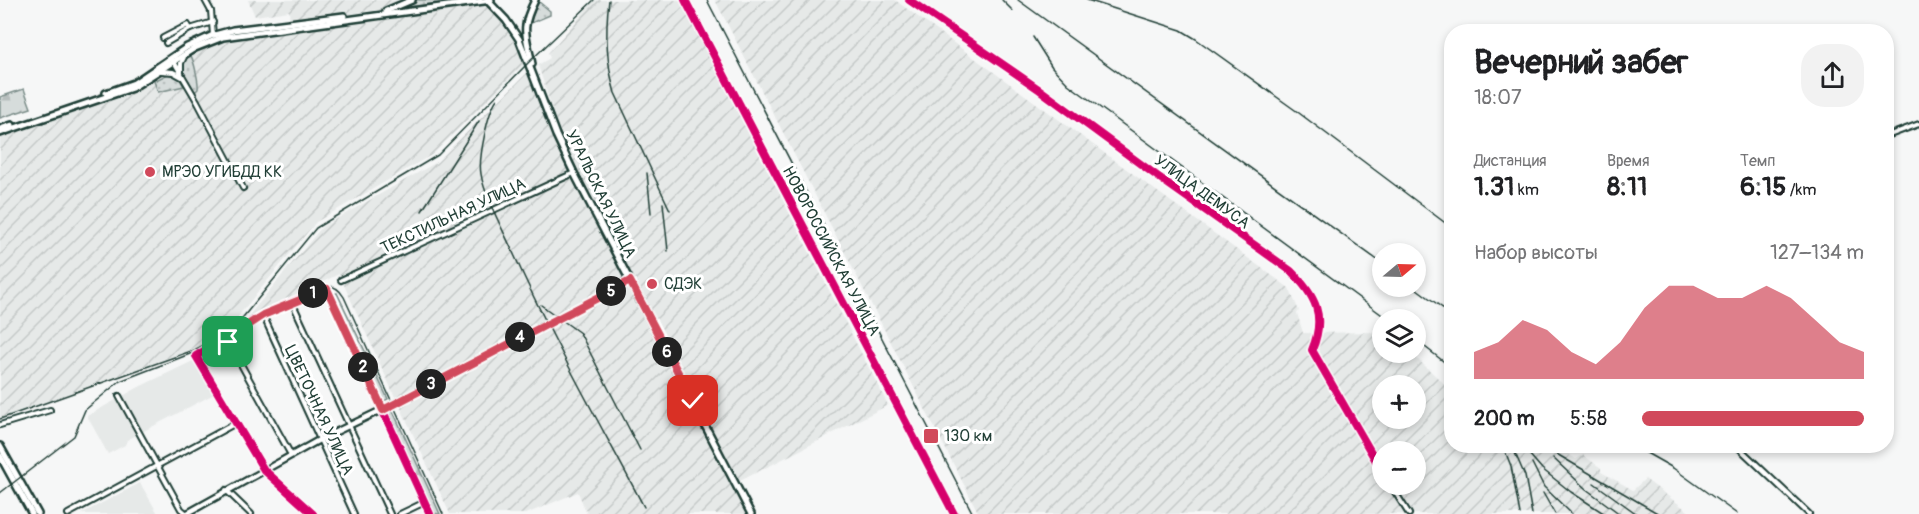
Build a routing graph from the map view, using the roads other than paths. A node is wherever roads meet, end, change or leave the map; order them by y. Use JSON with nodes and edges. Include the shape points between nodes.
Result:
{"nodes":[{"id":1,"x":205,"y":0,"type":"edge"},
{"id":2,"x":412,"y":0,"type":"edge"},
{"id":3,"x":449,"y":0,"type":"edge"},
{"id":4,"x":489,"y":0,"type":"edge"},
{"id":5,"x":535,"y":0,"type":"edge"},
{"id":6,"x":685,"y":0,"type":"edge"},
{"id":7,"x":909,"y":0,"type":"edge"},
{"id":8,"x":444,"y":6,"type":"junction"},
{"id":9,"x":388,"y":12,"type":"junction"},
{"id":10,"x":213,"y":22,"type":"junction"},
{"id":11,"x":524,"y":27,"type":"junction"},
{"id":12,"x":190,"y":29,"type":"junction"},
{"id":13,"x":515,"y":32,"type":"junction"},
{"id":14,"x":213,"y":35,"type":"junction"},
{"id":15,"x":163,"y":38,"type":"dead end"},
{"id":16,"x":166,"y":43,"type":"dead end"},
{"id":17,"x":189,"y":51,"type":"junction"},
{"id":18,"x":173,"y":60,"type":"junction"},
{"id":19,"x":160,"y":71,"type":"junction"},
{"id":20,"x":184,"y":78,"type":"junction"},
{"id":21,"x":542,"y":99,"type":"junction"},
{"id":22,"x":1919,"y":124,"type":"edge"},
{"id":23,"x":18,"y":125,"type":"junction"},
{"id":24,"x":0,"y":131,"type":"edge"},
{"id":25,"x":1894,"y":133,"type":"edge"},
{"id":26,"x":574,"y":173,"type":"junction"},
{"id":27,"x":243,"y":188,"type":"dead end"},
{"id":28,"x":341,"y":280,"type":"dead end"},
{"id":29,"x":630,"y":281,"type":"junction"},
{"id":30,"x":292,"y":302,"type":"junction"},
{"id":31,"x":263,"y":315,"type":"junction"},
{"id":32,"x":226,"y":339,"type":"junction"},
{"id":33,"x":119,"y":396,"type":"dead end"},
{"id":34,"x":50,"y":410,"type":"dead end"},
{"id":35,"x":383,"y":410,"type":"junction"},
{"id":36,"x":236,"y":423,"type":"junction"},
{"id":37,"x":0,"y":425,"type":"edge"},
{"id":38,"x":349,"y":426,"type":"junction"},
{"id":39,"x":319,"y":440,"type":"junction"},
{"id":40,"x":0,"y":446,"type":"edge"},
{"id":41,"x":1744,"y":453,"type":"edge"},
{"id":42,"x":1372,"y":454,"type":"edge"},
{"id":43,"x":291,"y":455,"type":"junction"},
{"id":44,"x":0,"y":456,"type":"edge"},
{"id":45,"x":157,"y":464,"type":"junction"},
{"id":46,"x":264,"y":470,"type":"junction"},
{"id":47,"x":226,"y":490,"type":"junction"},
{"id":48,"x":1397,"y":495,"type":"edge"},
{"id":49,"x":425,"y":502,"type":"junction"},
{"id":50,"x":32,"y":514,"type":"edge"},
{"id":51,"x":38,"y":514,"type":"edge"},
{"id":52,"x":68,"y":514,"type":"edge"},
{"id":53,"x":186,"y":514,"type":"edge"},
{"id":54,"x":251,"y":514,"type":"edge"},
{"id":55,"x":313,"y":514,"type":"edge"},
{"id":56,"x":354,"y":514,"type":"edge"},
{"id":57,"x":390,"y":514,"type":"edge"},
{"id":58,"x":400,"y":514,"type":"edge"},
{"id":59,"x":430,"y":514,"type":"edge"},
{"id":60,"x":752,"y":514,"type":"edge"},
{"id":61,"x":954,"y":514,"type":"edge"},
{"id":62,"x":1409,"y":514,"type":"edge"},
{"id":63,"x":1809,"y":514,"type":"edge"}],
"edges":[{"from":1,"to":10,"type":"street"},
{"from":2,"to":9,"type":"main road"},
{"from":3,"to":8,"type":"main road"},
{"from":4,"to":8,"type":"main road"},
{"from":4,"to":13,"type":"main road","name":"УРАЛЬСКАЯ УЛИЦА"},
{"from":5,"to":11,"type":"main road"},
{"from":6,"to":61,"type":"street","name":"НОВОРОССИЙСКАЯ УЛИЦА"},
{"from":7,"to":42,"type":"street","name":"УЛИЦА ДЕМУСА","via":[[1291,271],[1315,303],[1320,324],[1311,350]]},
{"from":8,"to":9,"type":"main road"},
{"from":9,"to":14,"type":"main road"},
{"from":9,"to":17,"type":"main road","via":[[234,34]]},
{"from":10,"to":12,"type":"street"},
{"from":10,"to":14,"type":"street"},
{"from":11,"to":13,"type":"main road","via":[[522,32]]},
{"from":11,"to":21,"type":"main road","name":"УРАЛЬСКАЯ УЛИЦА","via":[[532,72]]},
{"from":12,"to":15,"type":"street","via":[[188,26]]},
{"from":12,"to":16,"type":"street"},
{"from":13,"to":21,"type":"main road","name":"УРАЛЬСКАЯ УЛИЦА"},
{"from":14,"to":18,"type":"main road"},
{"from":17,"to":18,"type":"main road"},
{"from":17,"to":20,"type":"street","via":[[181,63]]},
{"from":18,"to":19,"type":"main road"},
{"from":18,"to":20,"type":"street"},
{"from":18,"to":23,"type":"main road","via":[[134,83]]},
{"from":19,"to":20,"type":"street"},
{"from":19,"to":23,"type":"main road","via":[[132,88]]},
{"from":20,"to":27,"type":"street"},
{"from":21,"to":26,"type":"main road","name":"УРАЛЬСКАЯ УЛИЦА"},
{"from":22,"to":25,"type":"street"},
{"from":23,"to":24,"type":"main road"},
{"from":26,"to":28,"type":"street","name":"ТЕКСТИЛЬНАЯ УЛИЦА"},
{"from":26,"to":29,"type":"main road","name":"УРАЛЬСКАЯ УЛИЦА"},
{"from":29,"to":35,"type":"street"},
{"from":29,"to":60,"type":"main road","name":"УРАЛЬСКАЯ УЛИЦА"},
{"from":30,"to":31,"type":"street"},
{"from":30,"to":35,"type":"street","via":[[327,289]]},
{"from":30,"to":38,"type":"street"},
{"from":31,"to":32,"type":"street"},
{"from":31,"to":39,"type":"street","name":"ЦВЕТОЧНАЯ УЛИЦА"},
{"from":32,"to":36,"type":"street","via":[[196,356]]},
{"from":32,"to":43,"type":"street"},
{"from":33,"to":45,"type":"street"},
{"from":34,"to":37,"type":"street"},
{"from":35,"to":38,"type":"street"},
{"from":35,"to":49,"type":"street"},
{"from":36,"to":45,"type":"street"},
{"from":36,"to":46,"type":"street"},
{"from":38,"to":39,"type":"street"},
{"from":38,"to":57,"type":"street"},
{"from":39,"to":43,"type":"street"},
{"from":39,"to":56,"type":"street","name":"ЦВЕТОЧНАЯ УЛИЦА"},
{"from":40,"to":51,"type":"main road"},
{"from":41,"to":63,"type":"street"},
{"from":43,"to":46,"type":"street"},
{"from":44,"to":50,"type":"main road"},
{"from":45,"to":52,"type":"street"},
{"from":45,"to":53,"type":"street"},
{"from":46,"to":47,"type":"street"},
{"from":46,"to":55,"type":"street"},
{"from":47,"to":53,"type":"street"},
{"from":47,"to":54,"type":"street"},
{"from":48,"to":62,"type":"street"},
{"from":49,"to":58,"type":"street"},
{"from":49,"to":59,"type":"street"}]}
